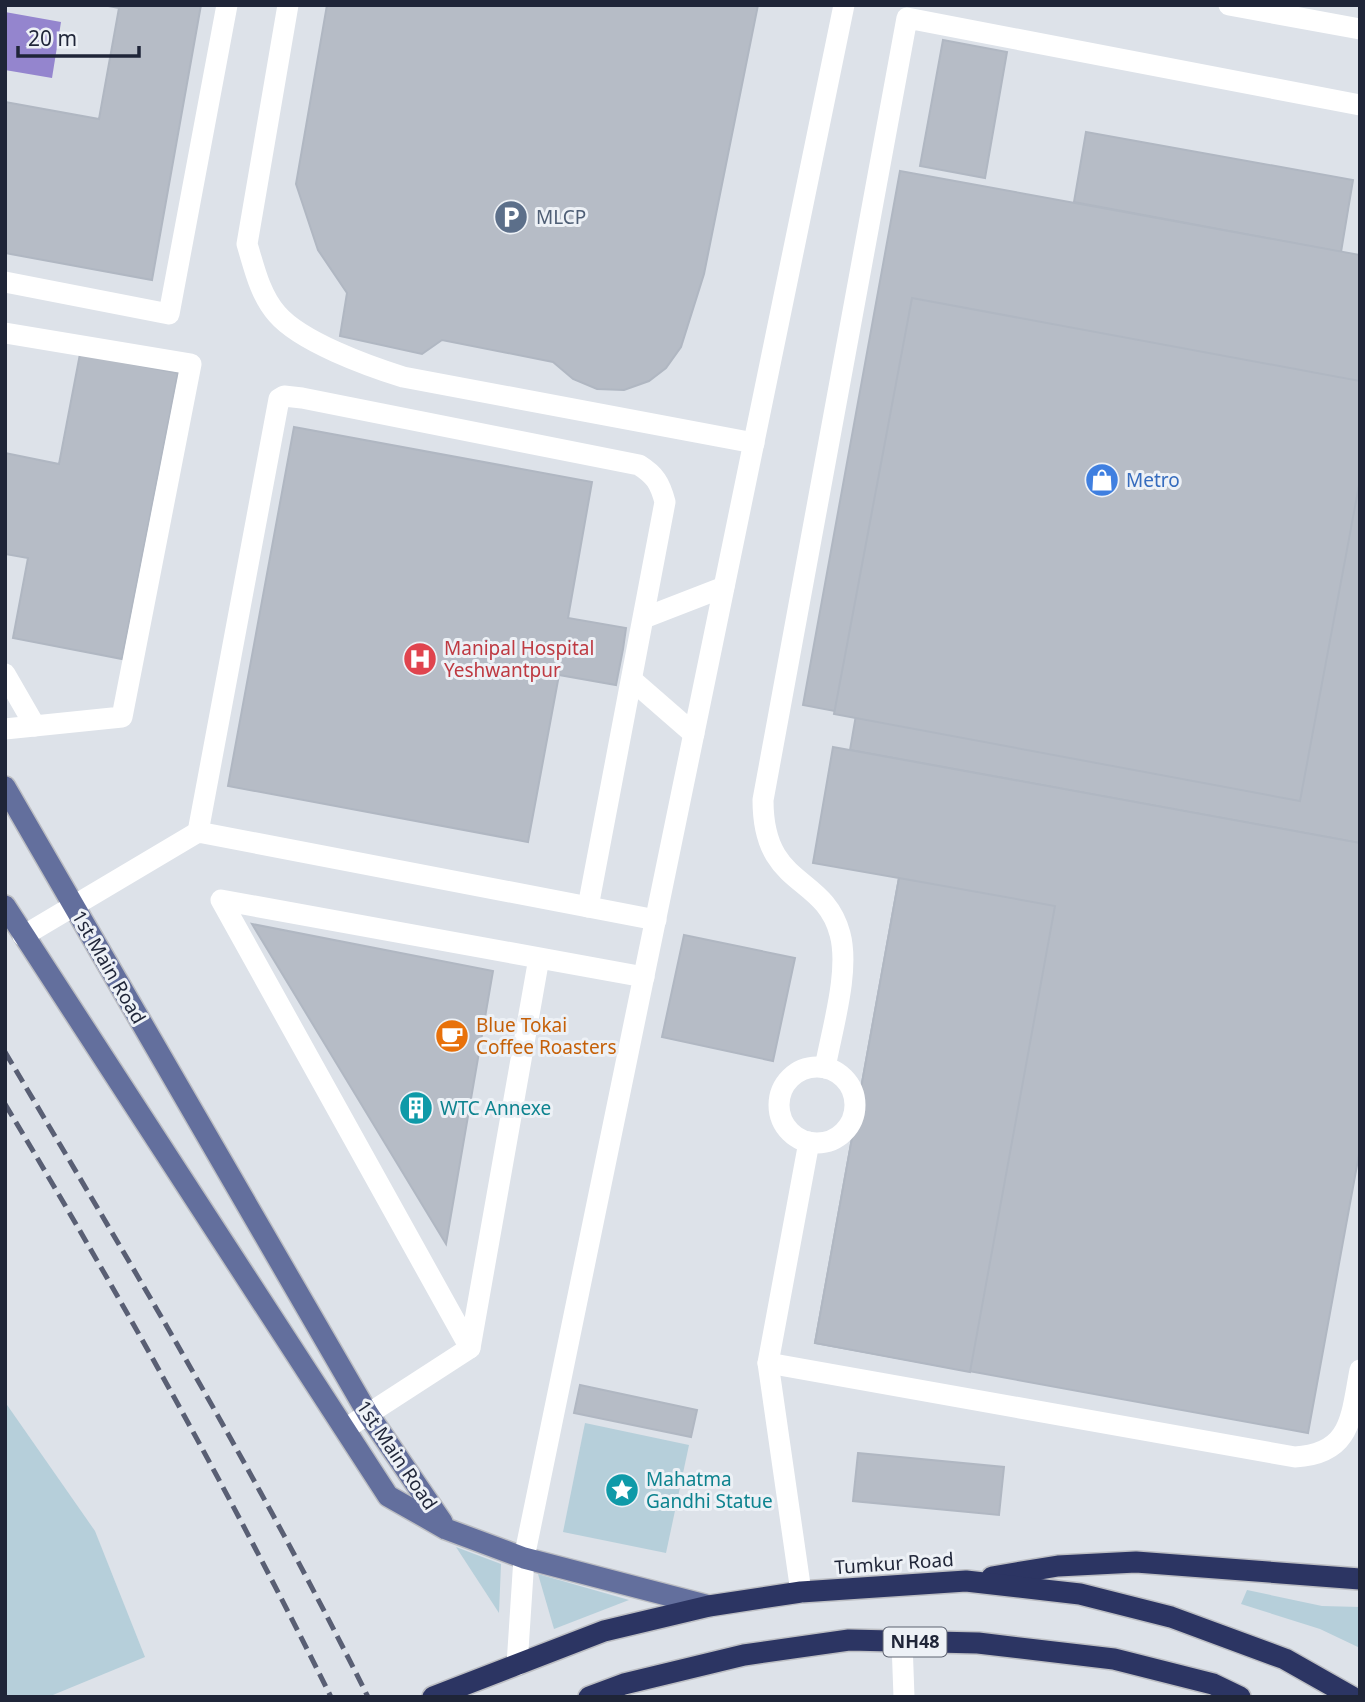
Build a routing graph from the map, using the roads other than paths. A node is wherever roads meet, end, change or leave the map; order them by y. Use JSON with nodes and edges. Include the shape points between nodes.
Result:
{"nodes":[{"id":1,"x":227,"y":5,"type":"edge"},
{"id":2,"x":288,"y":5,"type":"edge"},
{"id":3,"x":844,"y":5,"type":"edge"},
{"id":4,"x":1229,"y":5,"type":"edge"},
{"id":5,"x":1277,"y":5,"type":"edge"},
{"id":6,"x":1360,"y":20,"type":"edge"},
{"id":7,"x":1360,"y":29,"type":"edge"},
{"id":8,"x":1360,"y":105,"type":"edge"},
{"id":9,"x":5,"y":282,"type":"edge"},
{"id":10,"x":5,"y":333,"type":"edge"},
{"id":11,"x":754,"y":443,"type":"junction"},
{"id":12,"x":724,"y":587,"type":"junction"},
{"id":13,"x":644,"y":618,"type":"junction"},
{"id":14,"x":5,"y":674,"type":"edge"},
{"id":15,"x":632,"y":680,"type":"junction"},
{"id":16,"x":35,"y":726,"type":"junction"},
{"id":17,"x":5,"y":729,"type":"edge"},
{"id":18,"x":694,"y":734,"type":"junction"},
{"id":19,"x":5,"y":787,"type":"edge"},
{"id":20,"x":198,"y":832,"type":"junction"},
{"id":21,"x":5,"y":906,"type":"edge"},
{"id":22,"x":588,"y":907,"type":"junction"},
{"id":23,"x":75,"y":908,"type":"junction"},
{"id":24,"x":656,"y":920,"type":"junction"},
{"id":25,"x":23,"y":936,"type":"junction"},
{"id":26,"x":538,"y":958,"type":"junction"},
{"id":27,"x":644,"y":977,"type":"junction"},
{"id":28,"x":825,"y":1068,"type":"junction"},
{"id":29,"x":809,"y":1142,"type":"junction"},
{"id":30,"x":470,"y":1348,"type":"junction"},
{"id":31,"x":768,"y":1363,"type":"junction"},
{"id":32,"x":1360,"y":1370,"type":"edge"},
{"id":33,"x":368,"y":1414,"type":"junction"},
{"id":34,"x":345,"y":1429,"type":"junction"},
{"id":35,"x":446,"y":1529,"type":"junction"},
{"id":36,"x":524,"y":1558,"type":"junction"},
{"id":37,"x":1360,"y":1579,"type":"edge"},
{"id":38,"x":966,"y":1581,"type":"junction"},
{"id":39,"x":801,"y":1592,"type":"junction"},
{"id":40,"x":709,"y":1606,"type":"junction"},
{"id":41,"x":902,"y":1642,"type":"junction"},
{"id":42,"x":517,"y":1665,"type":"junction"},
{"id":43,"x":433,"y":1697,"type":"edge"},
{"id":44,"x":589,"y":1697,"type":"edge"},
{"id":45,"x":904,"y":1697,"type":"edge"},
{"id":46,"x":1240,"y":1697,"type":"edge"},
{"id":47,"x":1352,"y":1697,"type":"edge"}],
"edges":[{"from":1,"to":9,"type":"lane","via":[[169,314]]},
{"from":2,"to":11,"type":"lane","via":[[247,244],[257,278],[277,314],[354,362],[403,377]]},
{"from":3,"to":11,"type":"lane"},
{"from":4,"to":7,"type":"lane"},
{"from":5,"to":6,"type":"lane"},
{"from":8,"to":28,"type":"lane","via":[[907,18],[763,800],[765,830],[774,856],[826,905],[840,932],[844,962]]},
{"from":10,"to":16,"type":"lane","via":[[191,364],[122,717]]},
{"from":11,"to":12,"type":"lane"},
{"from":12,"to":13,"type":"lane"},
{"from":12,"to":18,"type":"lane"},
{"from":13,"to":15,"type":"lane"},
{"from":13,"to":20,"type":"lane","via":[[665,502],[654,475],[639,465],[284,396],[279,399]]},
{"from":14,"to":16,"type":"lane"},
{"from":15,"to":18,"type":"lane"},
{"from":15,"to":22,"type":"lane"},
{"from":16,"to":17,"type":"lane"},
{"from":18,"to":24,"type":"lane"},
{"from":19,"to":23,"type":"main road","name":"1st Main Road"},
{"from":20,"to":22,"type":"lane"},
{"from":20,"to":23,"type":"lane"},
{"from":21,"to":25,"type":"main road","name":"1st Main Road"},
{"from":22,"to":24,"type":"lane"},
{"from":23,"to":25,"type":"lane"},
{"from":23,"to":33,"type":"main road","name":"1st Main Road"},
{"from":24,"to":27,"type":"lane"},
{"from":25,"to":34,"type":"main road","name":"1st Main Road"},
{"from":26,"to":27,"type":"lane"},
{"from":26,"to":30,"type":"lane"},
{"from":26,"to":30,"type":"lane","via":[[221,900]]},
{"from":27,"to":36,"type":"lane"},
{"from":28,"to":29,"type":"lane","via":[[795,1073],[779,1100],[787,1129]]},
{"from":28,"to":29,"type":"lane","via":[[850,1085],[855,1112],[841,1135],[829,1142]]},
{"from":29,"to":31,"type":"lane"},
{"from":30,"to":33,"type":"lane"},
{"from":31,"to":32,"type":"lane","via":[[1295,1457],[1322,1452],[1343,1436]]},
{"from":31,"to":39,"type":"lane"},
{"from":33,"to":34,"type":"lane"},
{"from":33,"to":35,"type":"main road","name":"1st Main Road"},
{"from":34,"to":35,"type":"main road","name":"1st Main Road","via":[[388,1496]]},
{"from":35,"to":36,"type":"main road"},
{"from":36,"to":40,"type":"main road"},
{"from":36,"to":42,"type":"lane"},
{"from":37,"to":38,"type":"highway","via":[[1136,1562],[1058,1566]]},
{"from":38,"to":39,"type":"highway","name":"Tumkur Road"},
{"from":38,"to":47,"type":"highway","name":"Tumkur Road","via":[[1080,1594],[1171,1617],[1285,1659]]},
{"from":39,"to":40,"type":"highway","name":"Tumkur Road"},
{"from":40,"to":42,"type":"highway","name":"Tumkur Road","via":[[604,1631]]},
{"from":41,"to":44,"type":"highway","number":"NH48","via":[[849,1640],[744,1655]]},
{"from":41,"to":45,"type":"lane"},
{"from":41,"to":46,"type":"highway","number":"NH48","via":[[978,1643],[1114,1659],[1213,1684]]},
{"from":42,"to":43,"type":"highway","name":"Tumkur Road"}]}
